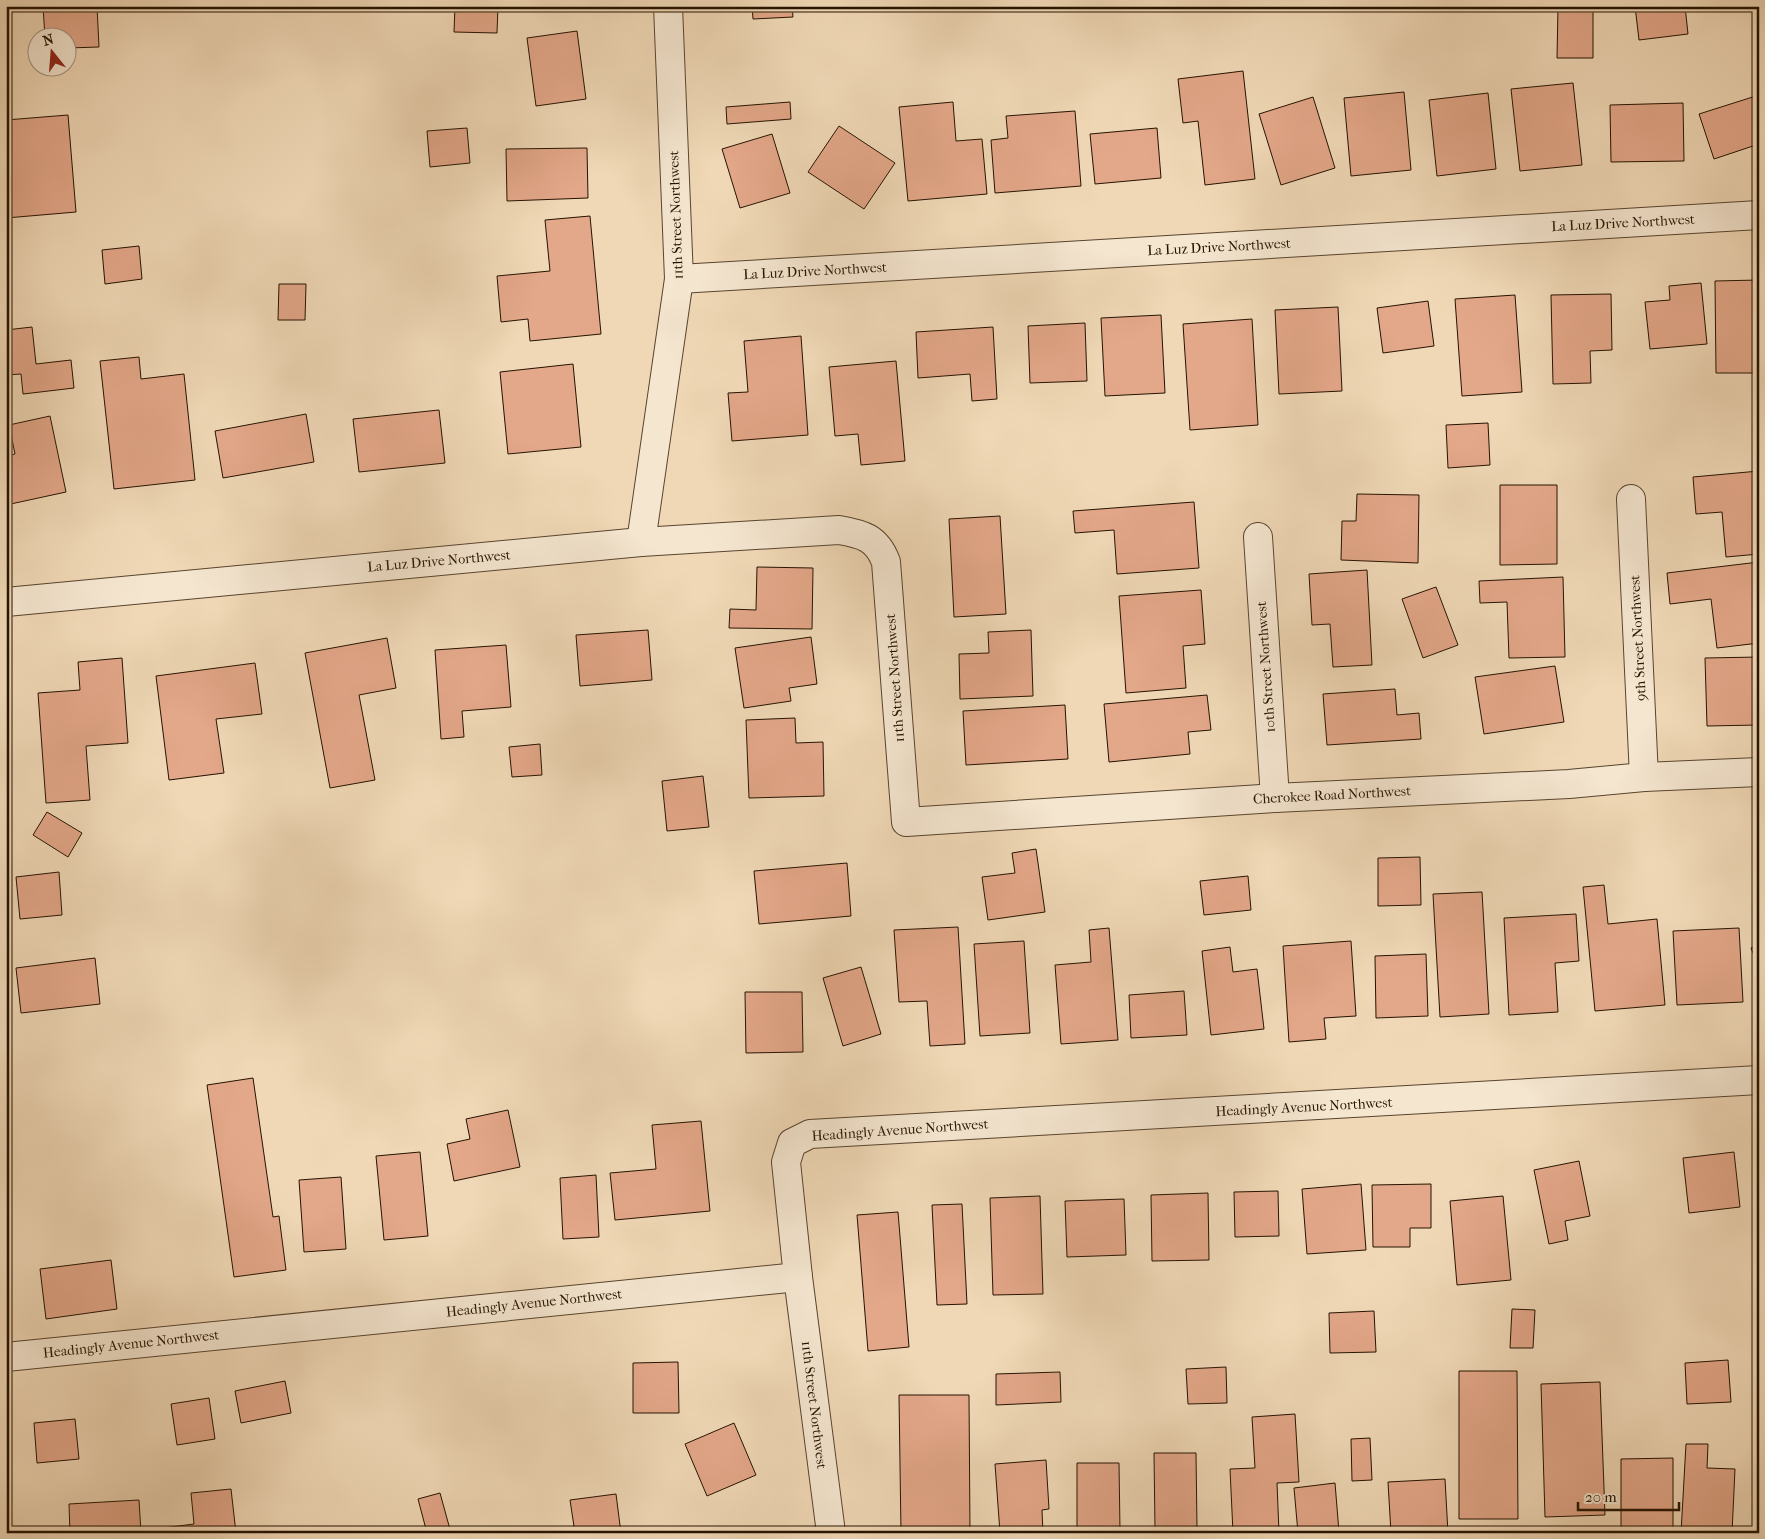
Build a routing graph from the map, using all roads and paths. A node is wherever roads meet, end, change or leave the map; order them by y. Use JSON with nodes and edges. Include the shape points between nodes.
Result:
{"nodes":[{"id":1,"x":668,"y":6,"type":"edge"},
{"id":2,"x":1759,"y":215,"type":"edge"},
{"id":3,"x":679,"y":279,"type":"junction"},
{"id":4,"x":1631,"y":499,"type":"dead end"},
{"id":5,"x":1258,"y":537,"type":"dead end"},
{"id":6,"x":870,"y":540,"type":"joint"},
{"id":7,"x":641,"y":542,"type":"junction"},
{"id":8,"x":6,"y":602,"type":"edge"},
{"id":9,"x":1759,"y":772,"type":"edge"},
{"id":10,"x":1644,"y":777,"type":"junction"},
{"id":11,"x":1275,"y":798,"type":"junction"},
{"id":12,"x":906,"y":822,"type":"joint"},
{"id":13,"x":1759,"y":1080,"type":"edge"},
{"id":14,"x":798,"y":1277,"type":"junction"},
{"id":15,"x":6,"y":1357,"type":"edge"},
{"id":16,"x":831,"y":1533,"type":"edge"}],
"edges":[{"from":1,"to":3,"type":"street","name":"11th Street Northwest"},
{"from":2,"to":3,"type":"street","name":"La Luz Drive Northwest"},
{"from":3,"to":7,"type":"street","name":"11th Street Northwest"},
{"from":4,"to":10,"type":"street","name":"9th Street Northwest"},
{"from":5,"to":11,"type":"street","name":"10th Street Northwest"},
{"from":6,"to":7,"type":"street","name":"La Luz Drive Northwest","via":[[839,530]]},
{"from":6,"to":12,"type":"street","name":"11th Street Northwest","via":[[880,548],[886,562]]},
{"from":7,"to":8,"type":"street","name":"La Luz Drive Northwest"},
{"from":9,"to":10,"type":"street","name":"Cherokee Road Northwest"},
{"from":10,"to":11,"type":"street","name":"Cherokee Road Northwest","via":[[1569,784]]},
{"from":11,"to":12,"type":"street","name":"Cherokee Road Northwest"},
{"from":13,"to":14,"type":"street","name":"Headingly Avenue Northwest","via":[[810,1134],[792,1142],[786,1162]]},
{"from":14,"to":15,"type":"street","name":"Headingly Avenue Northwest"},
{"from":14,"to":16,"type":"street","name":"11th Street Northwest"}]}
